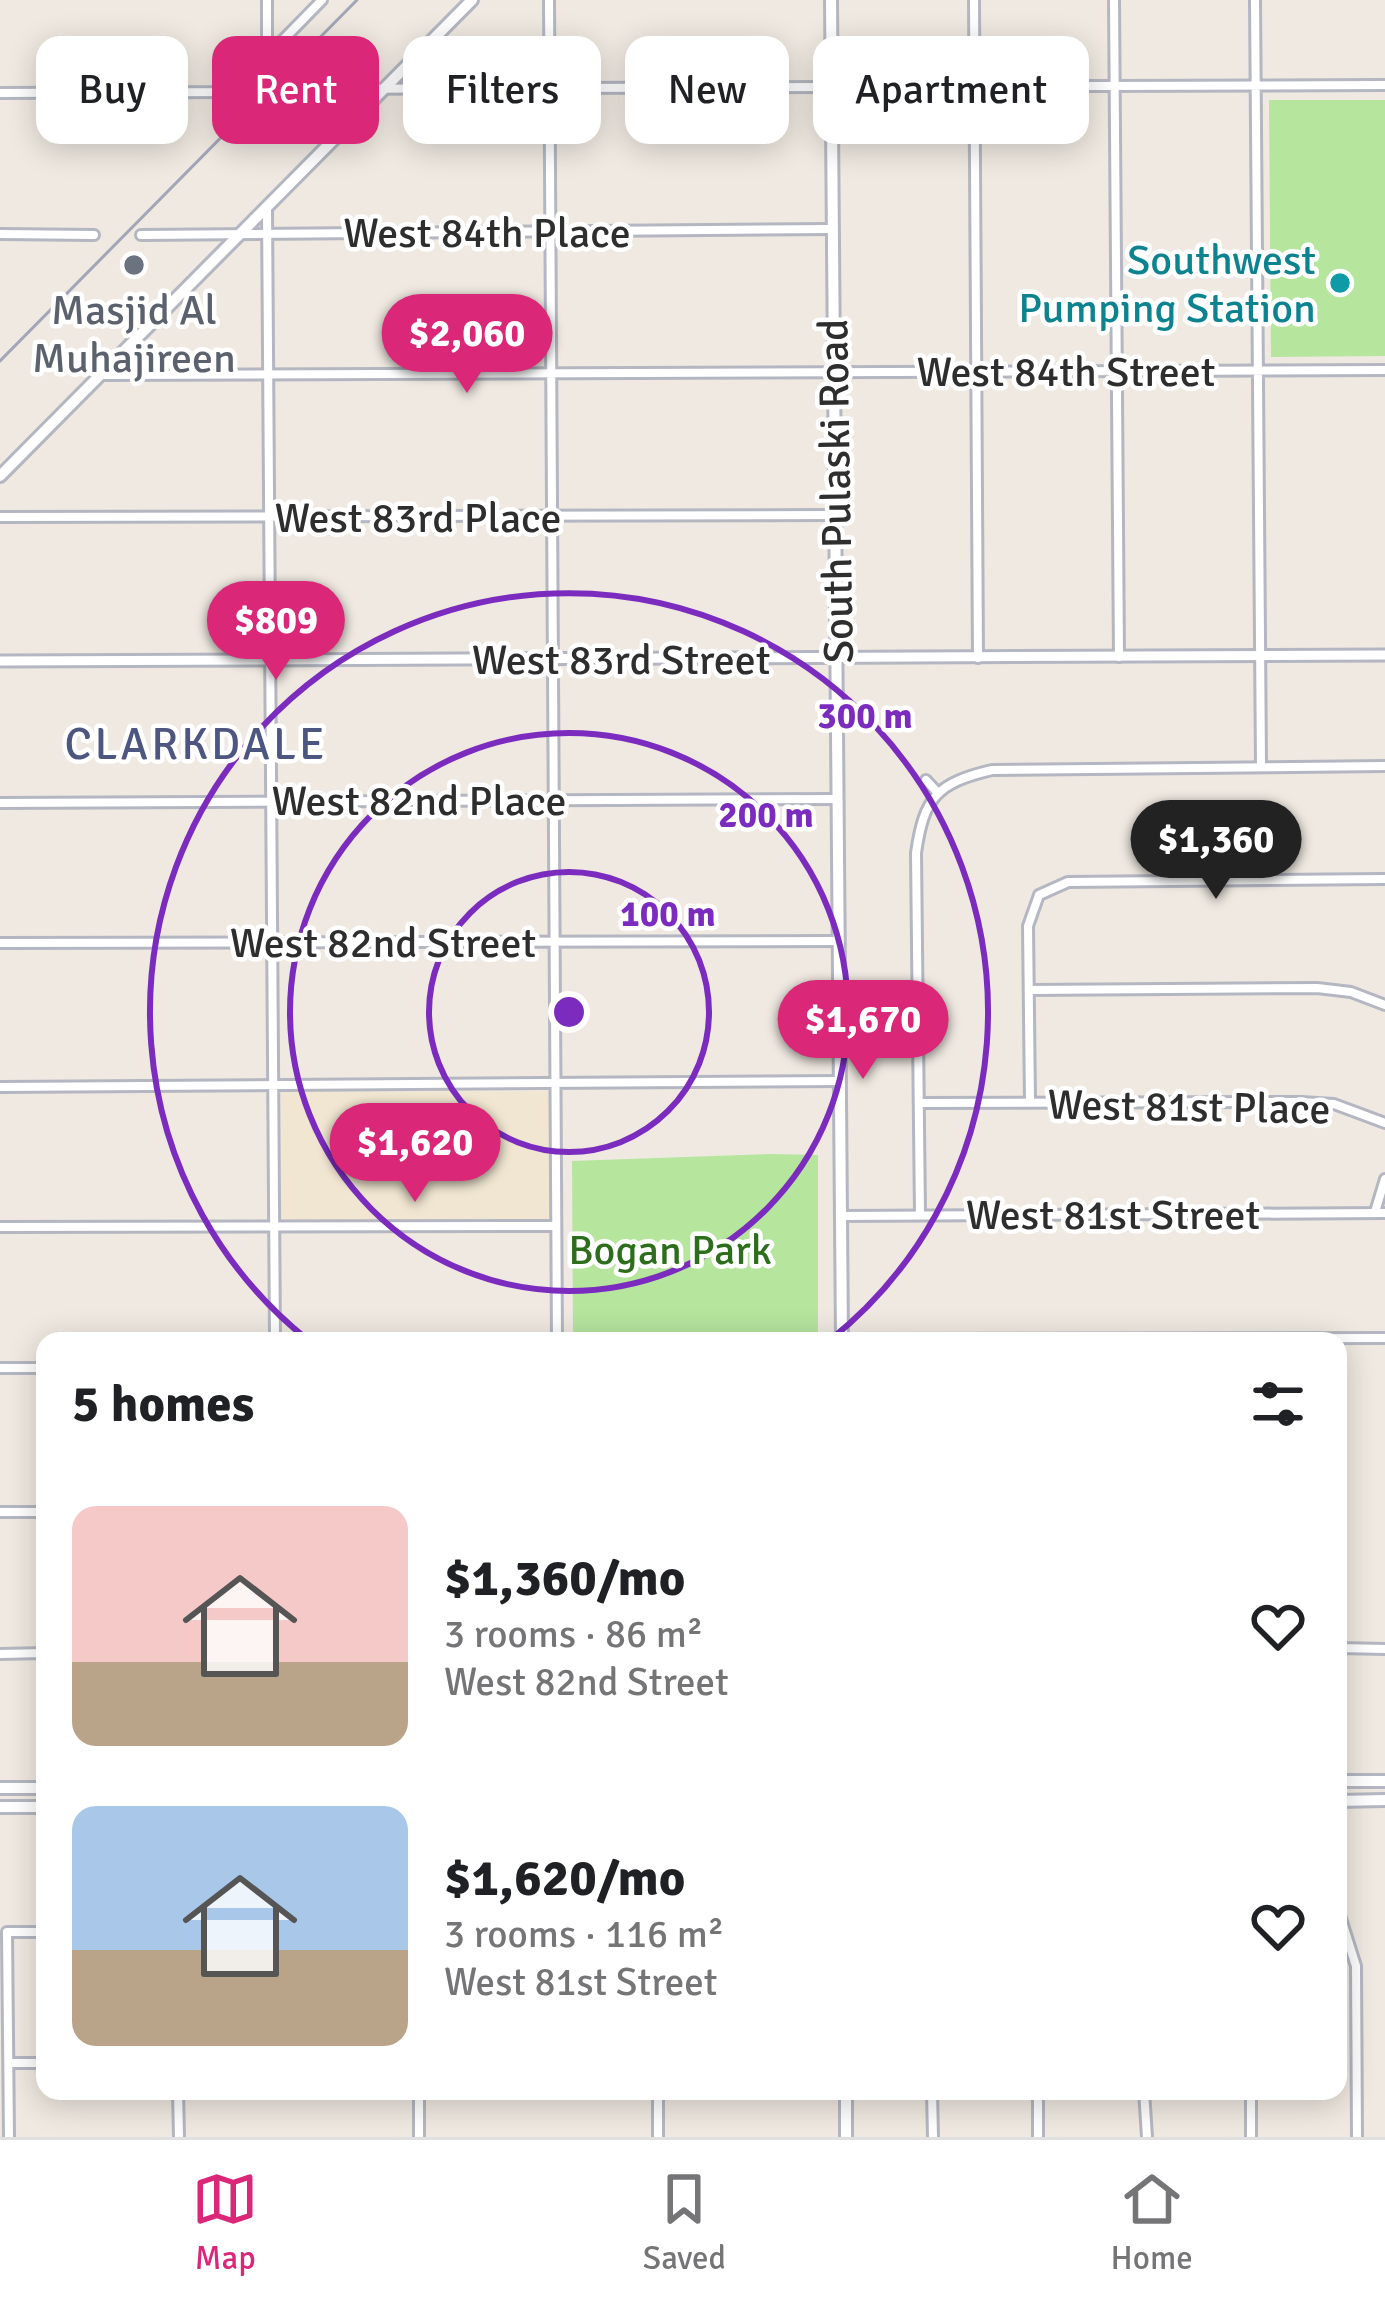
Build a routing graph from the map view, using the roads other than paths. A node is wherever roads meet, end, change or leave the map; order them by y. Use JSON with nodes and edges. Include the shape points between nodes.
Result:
{"nodes":[{"id":1,"x":267,"y":0,"type":"edge"},
{"id":2,"x":322,"y":0,"type":"edge"},
{"id":3,"x":472,"y":0,"type":"edge"},
{"id":4,"x":549,"y":0,"type":"edge"},
{"id":5,"x":831,"y":0,"type":"edge"},
{"id":6,"x":974,"y":0,"type":"edge"},
{"id":7,"x":1114,"y":0,"type":"edge"},
{"id":8,"x":1255,"y":0,"type":"edge"},
{"id":9,"x":267,"y":36,"type":"edge"},
{"id":10,"x":287,"y":36,"type":"edge"},
{"id":11,"x":549,"y":36,"type":"edge"},
{"id":12,"x":831,"y":36,"type":"edge"},
{"id":13,"x":974,"y":36,"type":"edge"},
{"id":14,"x":1385,"y":85,"type":"edge"},
{"id":15,"x":1256,"y":86,"type":"junction"},
{"id":16,"x":1089,"y":87,"type":"edge"},
{"id":17,"x":1115,"y":87,"type":"junction"},
{"id":18,"x":813,"y":88,"type":"edge"},
{"id":19,"x":379,"y":89,"type":"edge"},
{"id":20,"x":384,"y":89,"type":"junction"},
{"id":21,"x":403,"y":89,"type":"edge"},
{"id":22,"x":601,"y":89,"type":"edge"},
{"id":23,"x":212,"y":92,"type":"edge"},
{"id":24,"x":0,"y":93,"type":"edge"},
{"id":25,"x":550,"y":144,"type":"edge"},
{"id":26,"x":832,"y":144,"type":"edge"},
{"id":27,"x":974,"y":144,"type":"edge"},
{"id":28,"x":267,"y":207,"type":"junction"},
{"id":29,"x":833,"y":230,"type":"junction"},
{"id":30,"x":551,"y":232,"type":"junction"},
{"id":31,"x":240,"y":234,"type":"junction"},
{"id":32,"x":268,"y":234,"type":"junction"},
{"id":33,"x":0,"y":235,"type":"edge"},
{"id":34,"x":94,"y":235,"type":"dead end"},
{"id":35,"x":141,"y":236,"type":"dead end"},
{"id":36,"x":1258,"y":370,"type":"junction"},
{"id":37,"x":1385,"y":370,"type":"edge"},
{"id":38,"x":976,"y":371,"type":"junction"},
{"id":39,"x":834,"y":372,"type":"junction"},
{"id":40,"x":1117,"y":372,"type":"junction"},
{"id":41,"x":552,"y":374,"type":"junction"},
{"id":42,"x":100,"y":376,"type":"junction"},
{"id":43,"x":269,"y":376,"type":"junction"},
{"id":44,"x":0,"y":476,"type":"edge"},
{"id":45,"x":836,"y":515,"type":"junction"},
{"id":46,"x":553,"y":517,"type":"junction"},
{"id":47,"x":0,"y":518,"type":"edge"},
{"id":48,"x":270,"y":518,"type":"junction"},
{"id":49,"x":1385,"y":655,"type":"edge"},
{"id":50,"x":1261,"y":656,"type":"junction"},
{"id":51,"x":1119,"y":657,"type":"junction"},
{"id":52,"x":837,"y":658,"type":"junction"},
{"id":53,"x":978,"y":658,"type":"junction"},
{"id":54,"x":553,"y":659,"type":"junction"},
{"id":55,"x":271,"y":660,"type":"junction"},
{"id":56,"x":0,"y":661,"type":"edge"},
{"id":57,"x":1385,"y":766,"type":"edge"},
{"id":58,"x":1262,"y":767,"type":"junction"},
{"id":59,"x":926,"y":780,"type":"dead end"},
{"id":60,"x":937,"y":792,"type":"junction"},
{"id":61,"x":838,"y":799,"type":"junction"},
{"id":62,"x":554,"y":800,"type":"junction"},
{"id":63,"x":272,"y":801,"type":"junction"},
{"id":64,"x":0,"y":803,"type":"edge"},
{"id":65,"x":1385,"y":879,"type":"edge"},
{"id":66,"x":839,"y":941,"type":"junction"},
{"id":67,"x":555,"y":942,"type":"junction"},
{"id":68,"x":0,"y":943,"type":"edge"},
{"id":69,"x":273,"y":943,"type":"junction"},
{"id":70,"x":1029,"y":990,"type":"junction"},
{"id":71,"x":1385,"y":1005,"type":"edge"},
{"id":72,"x":840,"y":1081,"type":"junction"},
{"id":73,"x":274,"y":1084,"type":"junction"},
{"id":74,"x":556,"y":1084,"type":"junction"},
{"id":75,"x":0,"y":1087,"type":"edge"},
{"id":76,"x":1030,"y":1102,"type":"junction"},
{"id":77,"x":919,"y":1103,"type":"junction"},
{"id":78,"x":1385,"y":1123,"type":"edge"},
{"id":79,"x":1385,"y":1179,"type":"edge"},
{"id":80,"x":1380,"y":1212,"type":"edge"},
{"id":81,"x":920,"y":1215,"type":"junction"},
{"id":82,"x":841,"y":1216,"type":"junction"},
{"id":83,"x":556,"y":1226,"type":"junction"},
{"id":84,"x":0,"y":1227,"type":"edge"},
{"id":85,"x":274,"y":1227,"type":"junction"},
{"id":86,"x":275,"y":1332,"type":"edge"},
{"id":87,"x":557,"y":1332,"type":"edge"},
{"id":88,"x":842,"y":1332,"type":"edge"},
{"id":89,"x":1347,"y":1338,"type":"edge"},
{"id":90,"x":1385,"y":1338,"type":"edge"},
{"id":91,"x":0,"y":1368,"type":"edge"},
{"id":92,"x":36,"y":1368,"type":"edge"},
{"id":93,"x":0,"y":1512,"type":"edge"},
{"id":94,"x":36,"y":1512,"type":"edge"},
{"id":95,"x":1347,"y":1648,"type":"edge"},
{"id":96,"x":1385,"y":1648,"type":"edge"},
{"id":97,"x":36,"y":1653,"type":"edge"},
{"id":98,"x":0,"y":1654,"type":"edge"},
{"id":99,"x":1385,"y":1780,"type":"edge"},
{"id":100,"x":1347,"y":1781,"type":"edge"},
{"id":101,"x":36,"y":1787,"type":"edge"},
{"id":102,"x":0,"y":1788,"type":"edge"},
{"id":103,"x":1385,"y":1800,"type":"edge"},
{"id":104,"x":1347,"y":1801,"type":"edge"},
{"id":105,"x":0,"y":1807,"type":"edge"},
{"id":106,"x":36,"y":1807,"type":"edge"},
{"id":107,"x":36,"y":1932,"type":"edge"},
{"id":108,"x":1347,"y":1938,"type":"edge"},
{"id":109,"x":9,"y":2063,"type":"junction"},
{"id":110,"x":36,"y":2063,"type":"edge"},
{"id":111,"x":178,"y":2100,"type":"edge"},
{"id":112,"x":419,"y":2100,"type":"edge"},
{"id":113,"x":658,"y":2100,"type":"edge"},
{"id":114,"x":846,"y":2100,"type":"edge"},
{"id":115,"x":932,"y":2100,"type":"edge"},
{"id":116,"x":1038,"y":2100,"type":"edge"},
{"id":117,"x":1145,"y":2100,"type":"edge"},
{"id":118,"x":1251,"y":2100,"type":"edge"},
{"id":119,"x":9,"y":2137,"type":"edge"},
{"id":120,"x":178,"y":2137,"type":"edge"},
{"id":121,"x":419,"y":2137,"type":"edge"},
{"id":122,"x":658,"y":2137,"type":"edge"},
{"id":123,"x":846,"y":2137,"type":"edge"},
{"id":124,"x":933,"y":2137,"type":"edge"},
{"id":125,"x":1039,"y":2137,"type":"edge"},
{"id":126,"x":1147,"y":2137,"type":"edge"},
{"id":127,"x":1251,"y":2137,"type":"edge"},
{"id":128,"x":1357,"y":2137,"type":"edge"}],
"edges":[{"from":1,"to":9,"type":"street"},
{"from":2,"to":10,"type":"street"},
{"from":3,"to":20,"type":"main road"},
{"from":4,"to":11,"type":"street"},
{"from":5,"to":12,"type":"main road","name":"South Pulaski Road"},
{"from":6,"to":13,"type":"street"},
{"from":7,"to":17,"type":"street"},
{"from":8,"to":15,"type":"street"},
{"from":14,"to":15,"type":"street"},
{"from":15,"to":17,"type":"street"},
{"from":15,"to":36,"type":"street"},
{"from":16,"to":17,"type":"street"},
{"from":17,"to":40,"type":"street"},
{"from":18,"to":22,"type":"street"},
{"from":19,"to":20,"type":"street"},
{"from":20,"to":21,"type":"street"},
{"from":20,"to":28,"type":"main road"},
{"from":23,"to":24,"type":"street"},
{"from":25,"to":30,"type":"street"},
{"from":26,"to":29,"type":"main road","name":"South Pulaski Road"},
{"from":27,"to":38,"type":"street"},
{"from":28,"to":31,"type":"main road"},
{"from":28,"to":32,"type":"street"},
{"from":29,"to":30,"type":"street","name":"West 84th Place"},
{"from":29,"to":39,"type":"main road","name":"South Pulaski Road"},
{"from":30,"to":32,"type":"street","name":"West 84th Place"},
{"from":30,"to":41,"type":"street"},
{"from":31,"to":32,"type":"street","name":"West 84th Place"},
{"from":31,"to":35,"type":"street","name":"West 84th Place"},
{"from":31,"to":42,"type":"main road"},
{"from":32,"to":43,"type":"street"},
{"from":33,"to":34,"type":"street"},
{"from":36,"to":37,"type":"street","name":"West 84th Street"},
{"from":36,"to":40,"type":"street","name":"West 84th Street"},
{"from":36,"to":50,"type":"street"},
{"from":38,"to":39,"type":"street","name":"West 84th Street"},
{"from":38,"to":40,"type":"street","name":"West 84th Street"},
{"from":38,"to":53,"type":"street"},
{"from":39,"to":41,"type":"street","name":"West 84th Street"},
{"from":39,"to":45,"type":"main road","name":"South Pulaski Road"},
{"from":40,"to":51,"type":"street"},
{"from":41,"to":43,"type":"street","name":"West 84th Street"},
{"from":41,"to":46,"type":"street"},
{"from":42,"to":43,"type":"street","name":"West 84th Street"},
{"from":42,"to":44,"type":"main road"},
{"from":43,"to":48,"type":"street"},
{"from":45,"to":46,"type":"street","name":"West 83rd Place"},
{"from":45,"to":52,"type":"main road","name":"South Pulaski Road"},
{"from":46,"to":48,"type":"street","name":"West 83rd Place"},
{"from":46,"to":54,"type":"street"},
{"from":47,"to":48,"type":"street","name":"West 83rd Place"},
{"from":48,"to":55,"type":"street"},
{"from":49,"to":50,"type":"street","name":"West 83rd Street"},
{"from":50,"to":51,"type":"street","name":"West 83rd Street"},
{"from":50,"to":58,"type":"street"},
{"from":51,"to":53,"type":"street","name":"West 83rd Street"},
{"from":52,"to":53,"type":"street","name":"West 83rd Street"},
{"from":52,"to":54,"type":"street","name":"West 83rd Street"},
{"from":52,"to":61,"type":"main road","name":"South Pulaski Road"},
{"from":54,"to":55,"type":"street","name":"West 83rd Street"},
{"from":54,"to":62,"type":"street"},
{"from":55,"to":56,"type":"street","name":"West 83rd Street"},
{"from":55,"to":63,"type":"street"},
{"from":57,"to":58,"type":"street"},
{"from":58,"to":60,"type":"street","via":[[992,770]]},
{"from":59,"to":60,"type":"street"},
{"from":60,"to":77,"type":"street","via":[[922,814],[916,853]]},
{"from":61,"to":62,"type":"street","name":"West 82nd Place"},
{"from":61,"to":66,"type":"main road","name":"South Pulaski Road"},
{"from":62,"to":63,"type":"street","name":"West 82nd Place"},
{"from":62,"to":67,"type":"street"},
{"from":63,"to":64,"type":"street","name":"West 82nd Place"},
{"from":63,"to":69,"type":"street"},
{"from":65,"to":70,"type":"street","via":[[1068,882],[1036,891]]},
{"from":66,"to":67,"type":"street","name":"West 82nd Street"},
{"from":66,"to":72,"type":"main road","name":"South Pulaski Road"},
{"from":67,"to":69,"type":"street","name":"West 82nd Street"},
{"from":67,"to":74,"type":"street"},
{"from":68,"to":69,"type":"street","name":"West 82nd Street"},
{"from":69,"to":73,"type":"street"},
{"from":70,"to":71,"type":"street","via":[[1317,988]]},
{"from":70,"to":76,"type":"street"},
{"from":72,"to":74,"type":"street"},
{"from":72,"to":82,"type":"main road","name":"South Pulaski Road"},
{"from":73,"to":74,"type":"street"},
{"from":73,"to":75,"type":"street"},
{"from":73,"to":85,"type":"street"},
{"from":74,"to":83,"type":"street"},
{"from":76,"to":77,"type":"street","name":"West 81st Place"},
{"from":76,"to":78,"type":"street","name":"West 81st Place","via":[[1301,1102],[1334,1104]]},
{"from":77,"to":81,"type":"street"},
{"from":79,"to":80,"type":"street"},
{"from":80,"to":81,"type":"street","name":"West 81st Street"},
{"from":81,"to":82,"type":"street","name":"West 81st Street"},
{"from":82,"to":88,"type":"main road","name":"South Pulaski Road"},
{"from":83,"to":85,"type":"street"},
{"from":83,"to":87,"type":"street"},
{"from":84,"to":85,"type":"street"},
{"from":85,"to":86,"type":"street"},
{"from":89,"to":90,"type":"street"},
{"from":91,"to":92,"type":"street"},
{"from":93,"to":94,"type":"street"},
{"from":95,"to":96,"type":"street"},
{"from":97,"to":98,"type":"street"},
{"from":99,"to":100,"type":"main road"},
{"from":101,"to":102,"type":"main road"},
{"from":103,"to":104,"type":"main road"},
{"from":105,"to":106,"type":"main road"},
{"from":107,"to":109,"type":"street","via":[[7,1932]]},
{"from":108,"to":128,"type":"street","via":[[1356,1966]]},
{"from":109,"to":110,"type":"street"},
{"from":109,"to":119,"type":"street"},
{"from":111,"to":120,"type":"street"},
{"from":112,"to":121,"type":"street"},
{"from":113,"to":122,"type":"street"},
{"from":114,"to":123,"type":"main road"},
{"from":115,"to":124,"type":"street"},
{"from":116,"to":125,"type":"street"},
{"from":117,"to":126,"type":"street"},
{"from":118,"to":127,"type":"street"}]}
